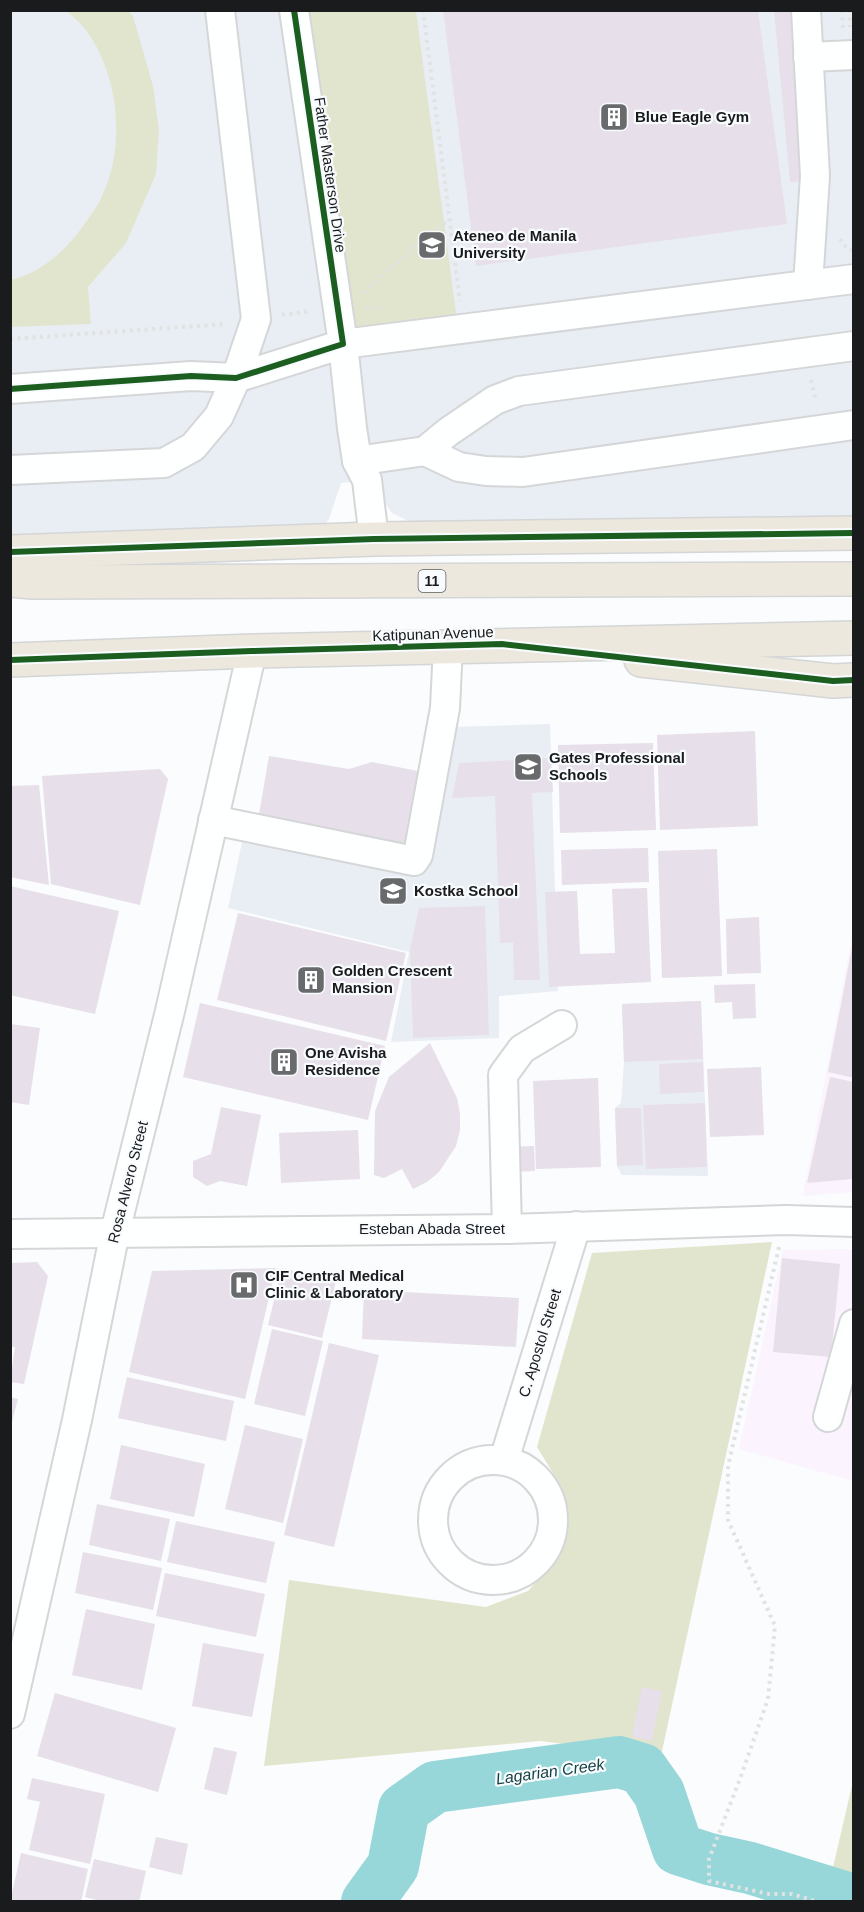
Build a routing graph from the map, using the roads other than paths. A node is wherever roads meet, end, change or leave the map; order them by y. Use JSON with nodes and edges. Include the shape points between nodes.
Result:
{"nodes":[{"id":1,"x":220,"y":10,"type":"edge"},
{"id":2,"x":294,"y":10,"type":"edge"},
{"id":3,"x":806,"y":10,"type":"edge"},
{"id":4,"x":852,"y":43,"type":"edge"},
{"id":5,"x":808,"y":57,"type":"junction"},
{"id":6,"x":854,"y":279,"type":"edge"},
{"id":7,"x":808,"y":285,"type":"junction"},
{"id":8,"x":343,"y":344,"type":"junction"},
{"id":9,"x":854,"y":346,"type":"edge"},
{"id":10,"x":236,"y":378,"type":"junction"},
{"id":11,"x":10,"y":389,"type":"edge"},
{"id":12,"x":854,"y":425,"type":"edge"},
{"id":13,"x":425,"y":451,"type":"junction"},
{"id":14,"x":357,"y":461,"type":"junction"},
{"id":15,"x":10,"y":470,"type":"edge"},
{"id":16,"x":854,"y":533,"type":"edge"},
{"id":17,"x":366,"y":539,"type":"junction"},
{"id":18,"x":10,"y":552,"type":"edge"},
{"id":19,"x":854,"y":579,"type":"edge"},
{"id":20,"x":10,"y":580,"type":"edge"},
{"id":21,"x":854,"y":638,"type":"edge"},
{"id":22,"x":502,"y":644,"type":"junction"},
{"id":23,"x":448,"y":646,"type":"junction"},
{"id":24,"x":252,"y":651,"type":"junction"},
{"id":25,"x":10,"y":660,"type":"edge"},
{"id":26,"x":854,"y":680,"type":"edge"},
{"id":27,"x":213,"y":820,"type":"junction"},
{"id":28,"x":562,"y":1025,"type":"dead end"},
{"id":29,"x":854,"y":1222,"type":"edge"},
{"id":30,"x":576,"y":1226,"type":"junction"},
{"id":31,"x":507,"y":1229,"type":"junction"},
{"id":32,"x":115,"y":1232,"type":"junction"},
{"id":33,"x":10,"y":1234,"type":"edge"},
{"id":34,"x":854,"y":1324,"type":"edge"},
{"id":35,"x":828,"y":1417,"type":"dead end"},
{"id":36,"x":504,"y":1460,"type":"junction"},
{"id":37,"x":11,"y":1712,"type":"edge"}],
"edges":[{"from":1,"to":10,"type":"street","via":[[256,319]]},
{"from":2,"to":8,"type":"street","name":"Father Masterson Drive","via":[[342,306]]},
{"from":3,"to":5,"type":"street"},
{"from":4,"to":5,"type":"street"},
{"from":5,"to":7,"type":"street","via":[[815,176]]},
{"from":6,"to":7,"type":"street"},
{"from":7,"to":8,"type":"street"},
{"from":8,"to":10,"type":"street"},
{"from":8,"to":14,"type":"street","name":"Father Masterson Drive"},
{"from":9,"to":13,"type":"street","via":[[519,391],[495,400]]},
{"from":10,"to":11,"type":"street","via":[[192,376]]},
{"from":10,"to":15,"type":"street","via":[[219,416],[193,447],[164,463]]},
{"from":12,"to":13,"type":"street","via":[[522,472],[459,467]]},
{"from":13,"to":14,"type":"street"},
{"from":14,"to":17,"type":"street","name":"Father Masterson Drive","via":[[367,480]]},
{"from":16,"to":17,"type":"main road"},
{"from":17,"to":18,"type":"main road"},
{"from":19,"to":20,"type":"main road","number":"11"},
{"from":21,"to":22,"type":"main road","name":"Katipunan Avenue"},
{"from":22,"to":23,"type":"main road","name":"Katipunan Avenue"},
{"from":22,"to":26,"type":"main road","name":"Katipunan Avenue","via":[[833,681]]},
{"from":23,"to":24,"type":"main road","name":"Katipunan Avenue"},
{"from":23,"to":27,"type":"street","via":[[445,708],[414,861]]},
{"from":24,"to":25,"type":"main road","name":"Katipunan Avenue"},
{"from":24,"to":27,"type":"street","name":"Rosa Alvero Street"},
{"from":27,"to":32,"type":"street","name":"Rosa Alvero Street"},
{"from":28,"to":31,"type":"street","via":[[522,1049],[503,1075]]},
{"from":29,"to":30,"type":"street","name":"Esteban Abada Street"},
{"from":30,"to":31,"type":"street","name":"Esteban Abada Street"},
{"from":30,"to":36,"type":"street","name":"C. Apostol Street"},
{"from":31,"to":32,"type":"street","name":"Esteban Abada Street"},
{"from":32,"to":33,"type":"street","name":"Esteban Abada Street"},
{"from":32,"to":37,"type":"street","name":"Rosa Alvero Street"},
{"from":34,"to":35,"type":"street"},
{"from":36,"to":36,"type":"street","via":[[466,1465],[439,1492],[433,1510],[433,1530],[450,1563],[466,1575],[486,1581],[506,1580],[525,1572],[541,1558],[554,1519],[539,1481],[523,1467]]}]}
